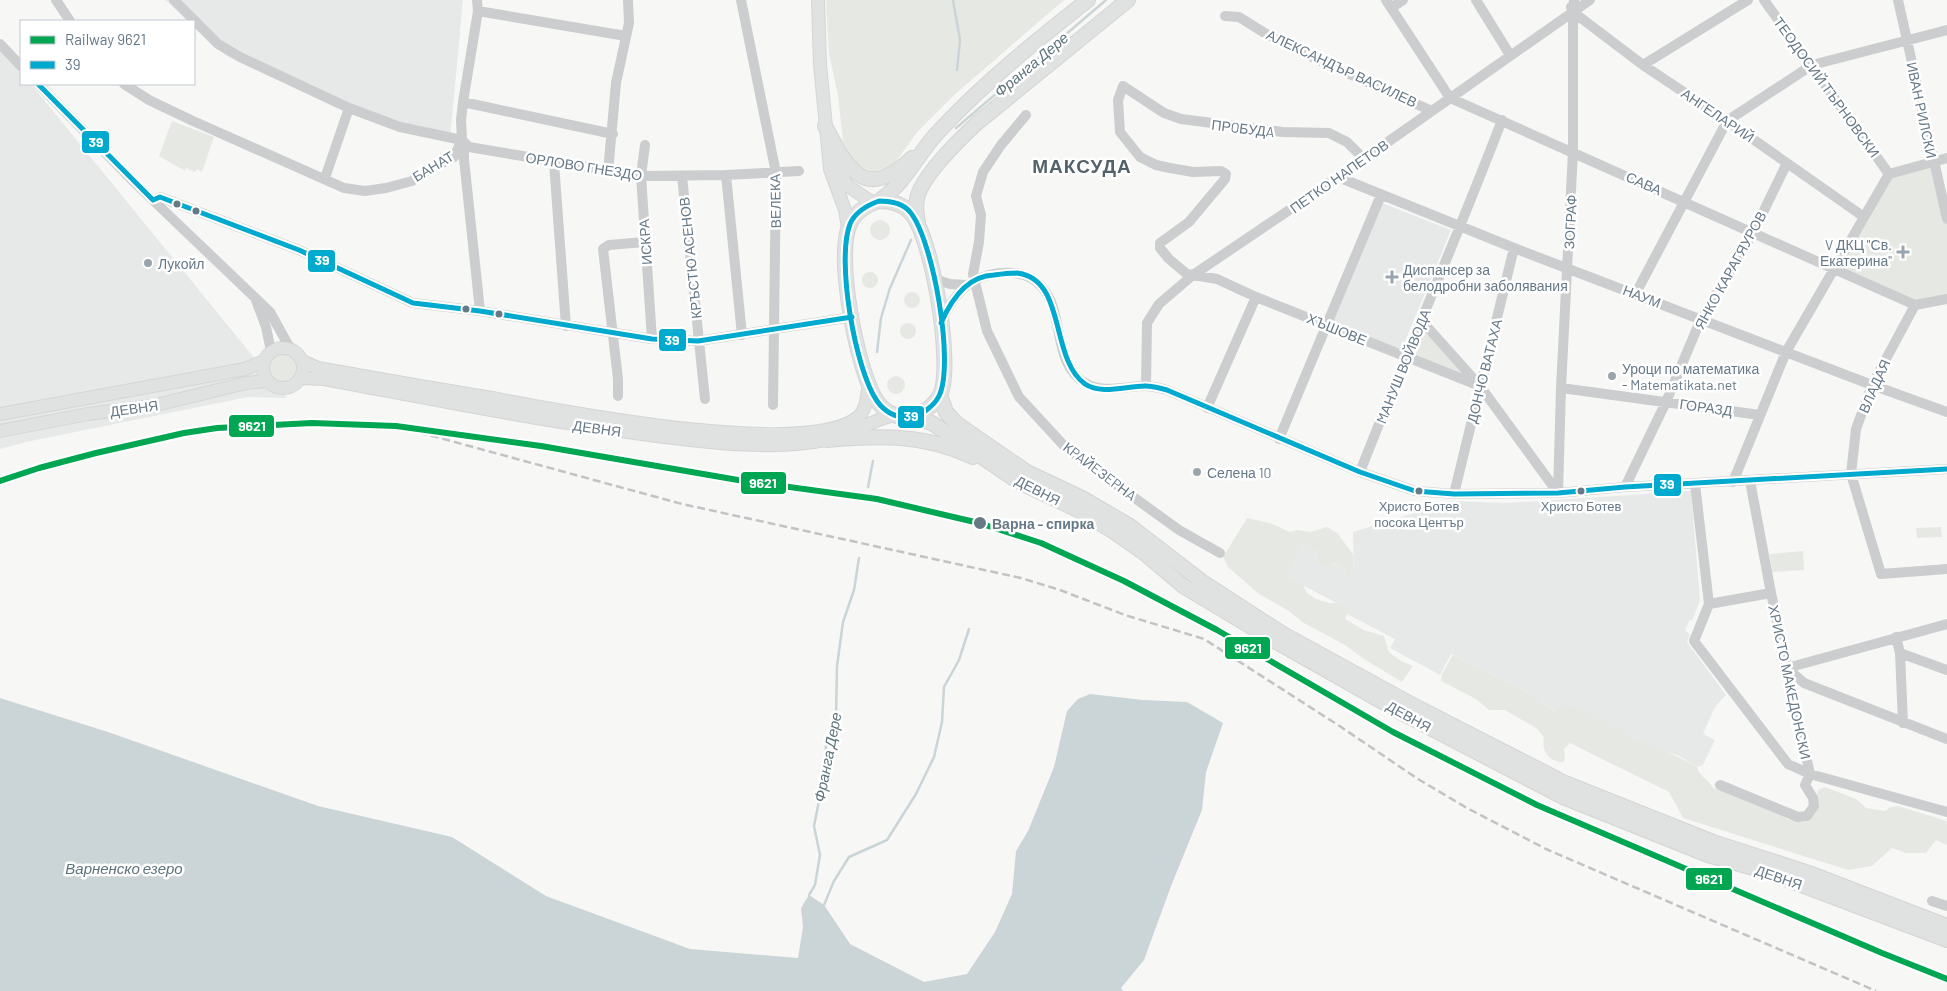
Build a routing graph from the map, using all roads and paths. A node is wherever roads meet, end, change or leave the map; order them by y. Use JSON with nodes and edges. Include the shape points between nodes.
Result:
{"nodes":[{"id":1,"x":56,"y":0,"type":"edge"},
{"id":2,"x":174,"y":0,"type":"edge"},
{"id":3,"x":477,"y":0,"type":"edge"},
{"id":4,"x":628,"y":0,"type":"edge"},
{"id":5,"x":741,"y":0,"type":"edge"},
{"id":6,"x":818,"y":0,"type":"edge"},
{"id":7,"x":1088,"y":0,"type":"edge"},
{"id":8,"x":1128,"y":0,"type":"edge"},
{"id":9,"x":1139,"y":0,"type":"edge"},
{"id":10,"x":1403,"y":0,"type":"edge"},
{"id":11,"x":1476,"y":0,"type":"edge"},
{"id":12,"x":1567,"y":0,"type":"edge"},
{"id":13,"x":1574,"y":0,"type":"edge"},
{"id":14,"x":1590,"y":0,"type":"edge"},
{"id":15,"x":1748,"y":0,"type":"edge"},
{"id":16,"x":1764,"y":0,"type":"edge"},
{"id":17,"x":1898,"y":0,"type":"edge"},
{"id":18,"x":1388,"y":4,"type":"edge"},
{"id":19,"x":478,"y":12,"type":"junction"},
{"id":20,"x":1572,"y":12,"type":"junction"},
{"id":21,"x":1225,"y":16,"type":"dead end"},
{"id":22,"x":69,"y":20,"type":"edge"},
{"id":23,"x":194,"y":20,"type":"edge"},
{"id":24,"x":195,"y":21,"type":"edge"},
{"id":25,"x":1096,"y":26,"type":"junction"},
{"id":26,"x":1947,"y":30,"type":"edge"},
{"id":27,"x":626,"y":36,"type":"junction"},
{"id":28,"x":1906,"y":39,"type":"junction"},
{"id":29,"x":0,"y":44,"type":"edge"},
{"id":30,"x":1510,"y":55,"type":"junction"},
{"id":31,"x":20,"y":65,"type":"edge"},
{"id":32,"x":1643,"y":65,"type":"junction"},
{"id":33,"x":1812,"y":65,"type":"junction"},
{"id":34,"x":39,"y":85,"type":"edge"},
{"id":35,"x":126,"y":85,"type":"edge"},
{"id":36,"x":1450,"y":98,"type":"junction"},
{"id":37,"x":463,"y":102,"type":"junction"},
{"id":38,"x":349,"y":108,"type":"junction"},
{"id":39,"x":1432,"y":111,"type":"junction"},
{"id":40,"x":1026,"y":115,"type":"dead end"},
{"id":41,"x":1502,"y":120,"type":"junction"},
{"id":42,"x":1727,"y":121,"type":"junction"},
{"id":43,"x":826,"y":126,"type":"junction"},
{"id":44,"x":613,"y":134,"type":"junction"},
{"id":45,"x":932,"y":139,"type":"junction"},
{"id":46,"x":463,"y":142,"type":"junction"},
{"id":47,"x":645,"y":146,"type":"dead end"},
{"id":48,"x":1573,"y":151,"type":"junction"},
{"id":49,"x":829,"y":156,"type":"junction"},
{"id":50,"x":1947,"y":158,"type":"edge"},
{"id":51,"x":1364,"y":159,"type":"junction"},
{"id":52,"x":1933,"y":162,"type":"junction"},
{"id":53,"x":554,"y":163,"type":"junction"},
{"id":54,"x":1787,"y":163,"type":"junction"},
{"id":55,"x":608,"y":172,"type":"junction"},
{"id":56,"x":799,"y":172,"type":"dead end"},
{"id":57,"x":776,"y":173,"type":"junction"},
{"id":58,"x":1889,"y":174,"type":"junction"},
{"id":59,"x":726,"y":175,"type":"junction"},
{"id":60,"x":641,"y":176,"type":"junction"},
{"id":61,"x":682,"y":176,"type":"junction"},
{"id":62,"x":1338,"y":177,"type":"junction"},
{"id":63,"x":325,"y":178,"type":"junction"},
{"id":64,"x":1381,"y":195,"type":"junction"},
{"id":65,"x":153,"y":200,"type":"junction"},
{"id":66,"x":1686,"y":201,"type":"junction"},
{"id":67,"x":876,"y":202,"type":"junction"},
{"id":68,"x":1864,"y":217,"type":"junction"},
{"id":69,"x":1947,"y":219,"type":"edge"},
{"id":70,"x":919,"y":224,"type":"junction"},
{"id":71,"x":1461,"y":227,"type":"junction"},
{"id":72,"x":848,"y":228,"type":"junction"},
{"id":73,"x":1753,"y":232,"type":"junction"},
{"id":74,"x":644,"y":242,"type":"junction"},
{"id":75,"x":1514,"y":248,"type":"junction"},
{"id":76,"x":1834,"y":267,"type":"junction"},
{"id":77,"x":1568,"y":268,"type":"junction"},
{"id":78,"x":1193,"y":275,"type":"junction"},
{"id":79,"x":934,"y":279,"type":"junction"},
{"id":80,"x":971,"y":283,"type":"junction"},
{"id":81,"x":1636,"y":293,"type":"junction"},
{"id":82,"x":1256,"y":297,"type":"junction"},
{"id":83,"x":255,"y":299,"type":"junction"},
{"id":84,"x":1947,"y":299,"type":"edge"},
{"id":85,"x":1915,"y":304,"type":"junction"},
{"id":86,"x":480,"y":311,"type":"junction"},
{"id":87,"x":852,"y":317,"type":"junction"},
{"id":88,"x":1701,"y":319,"type":"junction"},
{"id":89,"x":1421,"y":320,"type":"junction"},
{"id":90,"x":941,"y":323,"type":"junction"},
{"id":91,"x":1327,"y":324,"type":"junction"},
{"id":92,"x":566,"y":326,"type":"junction"},
{"id":93,"x":775,"y":329,"type":"junction"},
{"id":94,"x":612,"y":333,"type":"junction"},
{"id":95,"x":742,"y":335,"type":"junction"},
{"id":96,"x":652,"y":339,"type":"junction"},
{"id":97,"x":698,"y":341,"type":"junction"},
{"id":98,"x":291,"y":350,"type":"junction"},
{"id":99,"x":1786,"y":352,"type":"junction"},
{"id":100,"x":267,"y":356,"type":"junction"},
{"id":101,"x":1405,"y":358,"type":"junction"},
{"id":102,"x":302,"y":361,"type":"junction"},
{"id":103,"x":300,"y":378,"type":"junction"},
{"id":104,"x":267,"y":381,"type":"junction"},
{"id":105,"x":869,"y":383,"type":"junction"},
{"id":106,"x":1872,"y":385,"type":"junction"},
{"id":107,"x":1146,"y":386,"type":"junction"},
{"id":108,"x":1480,"y":386,"type":"junction"},
{"id":109,"x":1562,"y":388,"type":"junction"},
{"id":110,"x":940,"y":395,"type":"junction"},
{"id":111,"x":618,"y":396,"type":"dead end"},
{"id":112,"x":705,"y":399,"type":"dead end"},
{"id":113,"x":1666,"y":402,"type":"junction"},
{"id":114,"x":773,"y":405,"type":"dead end"},
{"id":115,"x":1207,"y":408,"type":"junction"},
{"id":116,"x":1947,"y":412,"type":"edge"},
{"id":117,"x":0,"y":414,"type":"edge"},
{"id":118,"x":894,"y":415,"type":"junction"},
{"id":119,"x":1760,"y":416,"type":"junction"},
{"id":120,"x":909,"y":417,"type":"junction"},
{"id":121,"x":0,"y":431,"type":"edge"},
{"id":122,"x":1279,"y":439,"type":"junction"},
{"id":123,"x":827,"y":440,"type":"junction"},
{"id":124,"x":1947,"y":469,"type":"edge"},
{"id":125,"x":1003,"y":472,"type":"junction"},
{"id":126,"x":1360,"y":472,"type":"junction"},
{"id":127,"x":1851,"y":474,"type":"junction"},
{"id":128,"x":1750,"y":481,"type":"junction"},
{"id":129,"x":1733,"y":482,"type":"junction"},
{"id":130,"x":1695,"y":484,"type":"junction"},
{"id":131,"x":1626,"y":487,"type":"junction"},
{"id":132,"x":1558,"y":493,"type":"junction"},
{"id":133,"x":1454,"y":494,"type":"junction"},
{"id":134,"x":1220,"y":553,"type":"dead end"},
{"id":135,"x":1947,"y":569,"type":"edge"},
{"id":136,"x":1771,"y":593,"type":"junction"},
{"id":137,"x":1709,"y":604,"type":"junction"},
{"id":138,"x":1947,"y":624,"type":"edge"},
{"id":139,"x":1896,"y":637,"type":"junction"},
{"id":140,"x":1900,"y":654,"type":"junction"},
{"id":141,"x":1787,"y":668,"type":"junction"},
{"id":142,"x":1947,"y":670,"type":"edge"},
{"id":143,"x":1903,"y":722,"type":"junction"},
{"id":144,"x":1947,"y":739,"type":"edge"},
{"id":145,"x":1810,"y":774,"type":"junction"},
{"id":146,"x":1720,"y":785,"type":"dead end"},
{"id":147,"x":1947,"y":812,"type":"edge"},
{"id":148,"x":1932,"y":900,"type":"dead end"},
{"id":149,"x":1947,"y":906,"type":"edge"},
{"id":150,"x":1947,"y":926,"type":"edge"},
{"id":151,"x":1947,"y":940,"type":"edge"}],
"edges":[{"from":1,"to":22,"type":"street"},
{"from":2,"to":23,"type":"street","name":"БАНАТ"},
{"from":3,"to":19,"type":"street"},
{"from":4,"to":27,"type":"street"},
{"from":5,"to":57,"type":"street","name":"ВЕЛЕКА"},
{"from":6,"to":43,"type":"main road"},
{"from":7,"to":45,"type":"highway","via":[[991,81]]},
{"from":8,"to":25,"type":"highway"},
{"from":9,"to":25,"type":"highway"},
{"from":10,"to":18,"type":"street"},
{"from":11,"to":30,"type":"street"},
{"from":12,"to":20,"type":"street"},
{"from":13,"to":20,"type":"street"},
{"from":14,"to":20,"type":"street","name":"ПЕТКО НАПЕТОВ"},
{"from":15,"to":32,"type":"street"},
{"from":16,"to":33,"type":"street","name":"ТЕОДОСИЙ ТЪРНОВСКИ"},
{"from":17,"to":28,"type":"street","name":"ИВАН РИЛСКИ"},
{"from":18,"to":36,"type":"street"},
{"from":19,"to":27,"type":"street"},
{"from":19,"to":37,"type":"street"},
{"from":20,"to":30,"type":"street","name":"ПЕТКО НАПЕТОВ"},
{"from":20,"to":32,"type":"street","name":"АНГЕЛАРИЙ"},
{"from":20,"to":48,"type":"street","name":"ЗОГРАФ"},
{"from":21,"to":39,"type":"street","name":"АЛЕКСАНДЪР ВАСИЛЕВ","via":[[1239,16],[1318,60]]},
{"from":24,"to":38,"type":"street","name":"БАНАТ","via":[[218,44],[240,57]]},
{"from":25,"to":70,"type":"highway","via":[[977,123],[948,153],[920,189],[916,201]]},
{"from":26,"to":28,"type":"street"},
{"from":27,"to":44,"type":"street","via":[[616,83]]},
{"from":28,"to":33,"type":"street"},
{"from":28,"to":52,"type":"street","name":"ИВАН РИЛСКИ"},
{"from":29,"to":31,"type":"street"},
{"from":30,"to":36,"type":"street","name":"ПЕТКО НАПЕТОВ"},
{"from":32,"to":42,"type":"street","name":"АНГЕЛАРИЙ"},
{"from":33,"to":42,"type":"street"},
{"from":33,"to":58,"type":"street","name":"ТЕОДОСИЙ ТЪРНОВСКИ"},
{"from":34,"to":65,"type":"street"},
{"from":35,"to":63,"type":"street","name":"БАНАТ","via":[[193,121]]},
{"from":36,"to":39,"type":"street","name":"ПЕТКО НАПЕТОВ"},
{"from":36,"to":41,"type":"street","name":"САВА"},
{"from":37,"to":44,"type":"street"},
{"from":37,"to":46,"type":"street"},
{"from":38,"to":46,"type":"street","name":"БАНАТ","via":[[400,127]]},
{"from":38,"to":63,"type":"street"},
{"from":39,"to":51,"type":"street","name":"ПЕТКО НАПЕТОВ"},
{"from":40,"to":80,"type":"street","via":[[983,172],[976,196],[981,215]]},
{"from":41,"to":48,"type":"street","name":"САВА"},
{"from":41,"to":71,"type":"street","name":"MАНУШ ВОЙВОДА"},
{"from":42,"to":54,"type":"street","name":"АНГЕЛАРИЙ"},
{"from":42,"to":66,"type":"street"},
{"from":43,"to":45,"type":"highway","via":[[848,165],[858,175],[870,179],[894,173]]},
{"from":43,"to":49,"type":"main road"},
{"from":44,"to":55,"type":"street"},
{"from":45,"to":67,"type":"highway","via":[[901,183]]},
{"from":46,"to":53,"type":"street","name":"ОРЛОВО ГНЕЗДО","via":[[469,147]]},
{"from":46,"to":63,"type":"street","name":"БАНАТ","via":[[457,154],[447,161],[412,180],[386,188],[344,188]]},
{"from":46,"to":86,"type":"street"},
{"from":47,"to":60,"type":"street","name":"ИСКРА"},
{"from":48,"to":66,"type":"street","name":"САВА"},
{"from":48,"to":77,"type":"street","name":"ЗОГРАФ"},
{"from":49,"to":67,"type":"main road","via":[[848,186]]},
{"from":49,"to":72,"type":"main road"},
{"from":50,"to":52,"type":"street"},
{"from":51,"to":62,"type":"street","name":"ПЕТКО НАПЕТОВ"},
{"from":51,"to":78,"type":"street","name":"ПРOБУДA","via":[[1346,142],[1329,133],[1283,132],[1181,120],[1164,113],[1123,86],[1118,100],[1120,132],[1140,157],[1170,168],[1226,174],[1189,222],[1160,243],[1169,259]]},
{"from":52,"to":58,"type":"street"},
{"from":52,"to":69,"type":"street","name":"ИВАН РИЛСКИ"},
{"from":53,"to":55,"type":"street","name":"ОРЛОВО ГНЕЗДО"},
{"from":53,"to":92,"type":"street"},
{"from":54,"to":68,"type":"street","name":"АНГЕЛАРИЙ"},
{"from":54,"to":73,"type":"street","name":"ЯНКО КАРАГЯУРОВ"},
{"from":55,"to":60,"type":"street","name":"ОРЛОВО ГНЕЗДО"},
{"from":56,"to":57,"type":"street","name":"ОРЛОВО ГНЕЗДО"},
{"from":57,"to":59,"type":"street","name":"ОРЛОВО ГНЕЗДО"},
{"from":57,"to":93,"type":"street","name":"ВЕЛЕКА"},
{"from":58,"to":68,"type":"street"},
{"from":59,"to":61,"type":"street","name":"ОРЛОВО ГНЕЗДО"},
{"from":59,"to":95,"type":"street"},
{"from":60,"to":61,"type":"street","name":"ОРЛОВО ГНЕЗДО"},
{"from":60,"to":74,"type":"street","name":"ИСКРА"},
{"from":61,"to":97,"type":"street","name":"КРЪСТЮ АСЕНОВ"},
{"from":62,"to":64,"type":"street","name":"НАУМ"},
{"from":62,"to":78,"type":"street","name":"ПЕТКО НАПЕТОВ"},
{"from":64,"to":71,"type":"street","name":"НАУМ"},
{"from":64,"to":91,"type":"street"},
{"from":65,"to":83,"type":"street"},
{"from":65,"to":86,"type":"street","via":[[160,196],[299,250],[413,303]]},
{"from":66,"to":73,"type":"street","name":"САВА"},
{"from":66,"to":81,"type":"street"},
{"from":67,"to":70,"type":"highway","via":[[899,204]]},
{"from":67,"to":72,"type":"highway","via":[[854,217]]},
{"from":68,"to":76,"type":"street"},
{"from":70,"to":79,"type":"highway"},
{"from":71,"to":75,"type":"street","name":"НАУМ"},
{"from":71,"to":89,"type":"street","name":"MАНУШ ВОЙВОДА"},
{"from":72,"to":87,"type":"highway","via":[[845,259]]},
{"from":73,"to":76,"type":"street","name":"САВА"},
{"from":73,"to":88,"type":"street","name":"ЯНКО КАРАГЯУРОВ"},
{"from":74,"to":94,"type":"street","via":[[609,245],[603,249]]},
{"from":74,"to":96,"type":"street","name":"ИСКРА"},
{"from":75,"to":77,"type":"street","name":"НАУМ"},
{"from":75,"to":108,"type":"street","name":"ДОНЧО ВАТАХА"},
{"from":76,"to":85,"type":"street","name":"САВА"},
{"from":76,"to":99,"type":"street"},
{"from":77,"to":81,"type":"street","name":"НАУМ"},
{"from":77,"to":109,"type":"street","name":"ЗОГРАФ"},
{"from":78,"to":82,"type":"street","name":"ХЪШОВЕ","via":[[1216,279]]},
{"from":78,"to":107,"type":"street","name":"ПЕТКО НАПЕТОВ","via":[[1159,304],[1147,323]]},
{"from":79,"to":80,"type":"street","via":[[950,284]]},
{"from":79,"to":90,"type":"highway"},
{"from":80,"to":90,"type":"street","via":[[952,300]]},
{"from":80,"to":107,"type":"street","via":[[988,275],[1012,273],[1028,277],[1046,290],[1070,369],[1084,383],[1101,389]]},
{"from":80,"to":134,"type":"street","name":"КPAЙEЗEPНA","via":[[987,331],[1018,397],[1067,449],[1179,530]]},
{"from":81,"to":88,"type":"street","name":"НАУМ"},
{"from":82,"to":91,"type":"street","name":"ХЪШОВЕ"},
{"from":82,"to":115,"type":"street"},
{"from":83,"to":98,"type":"street","via":[[274,318]]},
{"from":83,"to":100,"type":"street","via":[[266,327]]},
{"from":84,"to":85,"type":"street"},
{"from":85,"to":106,"type":"street","name":"ВЛАДАЯ"},
{"from":86,"to":92,"type":"street"},
{"from":87,"to":93,"type":"street"},
{"from":87,"to":105,"type":"highway"},
{"from":88,"to":99,"type":"street","name":"НАУМ"},
{"from":88,"to":113,"type":"street","name":"ЯНКО КАРАГЯУРОВ"},
{"from":89,"to":101,"type":"street","name":"MАНУШ ВОЙВОДА"},
{"from":89,"to":108,"type":"street"},
{"from":90,"to":110,"type":"highway","via":[[944,366]]},
{"from":91,"to":101,"type":"street","name":"ХЪШОВЕ"},
{"from":91,"to":122,"type":"street"},
{"from":92,"to":94,"type":"street"},
{"from":93,"to":95,"type":"street"},
{"from":93,"to":114,"type":"street","name":"ВЕЛЕКА"},
{"from":94,"to":96,"type":"street"},
{"from":94,"to":111,"type":"street"},
{"from":95,"to":97,"type":"street"},
{"from":96,"to":97,"type":"street"},
{"from":97,"to":112,"type":"street","name":"КРЪСТЮ АСЕНОВ"},
{"from":98,"to":100,"type":"main road","via":[[284,348]]},
{"from":98,"to":102,"type":"main road"},
{"from":99,"to":106,"type":"street","name":"НАУМ"},
{"from":99,"to":119,"type":"street"},
{"from":100,"to":104,"type":"main road","via":[[264,375]]},
{"from":100,"to":117,"type":"main road","name":"ДЕВНЯ","via":[[245,369]]},
{"from":101,"to":108,"type":"street","name":"ХЪШОВЕ"},
{"from":101,"to":126,"type":"street","name":"MАНУШ ВОЙВОДА"},
{"from":102,"to":103,"type":"main road"},
{"from":102,"to":105,"type":"main road","name":"ДЕВНЯ","via":[[318,368],[583,415],[758,433],[818,431],[848,422],[864,409]]},
{"from":103,"to":104,"type":"main road","via":[[295,384],[280,388]]},
{"from":103,"to":123,"type":"main road","name":"ДЕВНЯ","via":[[578,426],[693,440],[781,444]]},
{"from":104,"to":121,"type":"main road","name":"ДЕВНЯ","via":[[246,383],[159,405],[88,414]]},
{"from":105,"to":118,"type":"highway","via":[[878,403]]},
{"from":106,"to":116,"type":"street","name":"НАУМ"},
{"from":106,"to":127,"type":"street","name":"ВЛАДАЯ","via":[[1856,429]]},
{"from":107,"to":115,"type":"street","via":[[1167,390]]},
{"from":108,"to":132,"type":"street"},
{"from":108,"to":133,"type":"street","name":"ДОНЧО ВАТАХА"},
{"from":109,"to":113,"type":"street","name":"ГОРАЗД"},
{"from":109,"to":132,"type":"street","name":"ЗОГРАФ"},
{"from":110,"to":120,"type":"highway","via":[[932,405]]},
{"from":110,"to":150,"type":"highway","name":"ДЕВНЯ","via":[[946,412],[956,423],[1027,472],[1123,522],[1204,583],[1283,634],[1409,703],[1565,783],[1713,842],[1809,873]]},
{"from":113,"to":119,"type":"street","name":"ГОРАЗД"},
{"from":113,"to":131,"type":"street","name":"ЯНКО КАРАГЯУРОВ"},
{"from":115,"to":122,"type":"street"},
{"from":118,"to":120,"type":"highway","name":"ДЕВНЯ"},
{"from":118,"to":123,"type":"main road","name":"ДЕВНЯ"},
{"from":119,"to":129,"type":"street"},
{"from":120,"to":125,"type":"highway","name":"ДЕВНЯ","via":[[932,423]]},
{"from":122,"to":126,"type":"street"},
{"from":123,"to":125,"type":"highway","via":[[884,436],[933,442]]},
{"from":124,"to":127,"type":"street"},
{"from":125,"to":151,"type":"highway","name":"ДЕВНЯ","via":[[1114,532],[1183,586],[1273,640],[1411,718],[1563,797],[1708,855],[1767,872]]},
{"from":126,"to":133,"type":"street","via":[[1415,491]]},
{"from":127,"to":128,"type":"street"},
{"from":127,"to":135,"type":"street","via":[[1881,574]]},
{"from":128,"to":129,"type":"street"},
{"from":128,"to":136,"type":"street","name":"ХРИСТО МАКЕДОНСКИ"},
{"from":129,"to":130,"type":"street"},
{"from":130,"to":131,"type":"street"},
{"from":130,"to":137,"type":"street"},
{"from":131,"to":132,"type":"street"},
{"from":132,"to":133,"type":"street"},
{"from":136,"to":137,"type":"street"},
{"from":136,"to":141,"type":"street","name":"ХРИСТО МАКЕДОНСКИ"},
{"from":137,"to":145,"type":"street","via":[[1694,641],[1788,764]]},
{"from":138,"to":139,"type":"street"},
{"from":139,"to":140,"type":"street"},
{"from":139,"to":141,"type":"street"},
{"from":140,"to":142,"type":"street"},
{"from":140,"to":143,"type":"street"},
{"from":141,"to":143,"type":"street","via":[[1804,683]]},
{"from":141,"to":145,"type":"street","name":"ХРИСТО МАКЕДОНСКИ"},
{"from":143,"to":144,"type":"street"},
{"from":145,"to":146,"type":"street","name":"ХРИСТО МАКЕДОНСКИ","via":[[1805,785],[1814,806],[1803,817]]},
{"from":145,"to":147,"type":"street"},
{"from":148,"to":149,"type":"street"}]}
